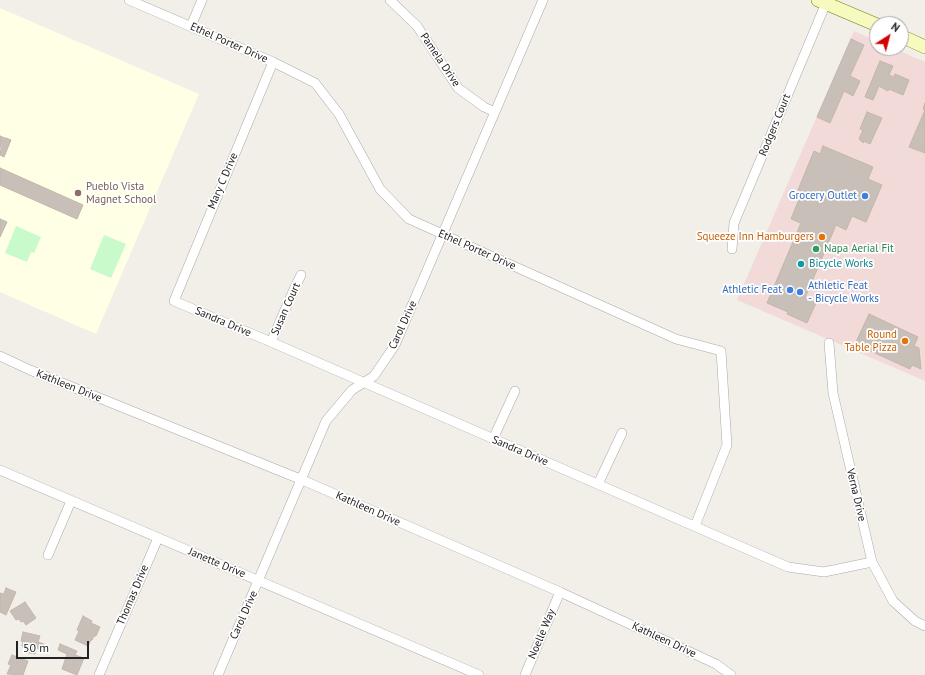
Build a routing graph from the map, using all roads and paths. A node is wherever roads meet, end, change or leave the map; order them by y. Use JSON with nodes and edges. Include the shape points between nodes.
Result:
{"nodes":[{"id":1,"x":129,"y":0,"type":"edge"},
{"id":2,"x":202,"y":0,"type":"edge"},
{"id":3,"x":390,"y":0,"type":"edge"},
{"id":4,"x":543,"y":0,"type":"edge"},
{"id":5,"x":822,"y":2,"type":"edge"},
{"id":6,"x":869,"y":22,"type":"edge"},
{"id":7,"x":191,"y":26,"type":"junction"},
{"id":8,"x":909,"y":40,"type":"edge"},
{"id":9,"x":925,"y":47,"type":"edge"},
{"id":10,"x":273,"y":62,"type":"junction"},
{"id":11,"x":495,"y":112,"type":"junction"},
{"id":12,"x":443,"y":234,"type":"junction"},
{"id":13,"x":732,"y":249,"type":"dead end"},
{"id":14,"x":301,"y":275,"type":"dead end"},
{"id":15,"x":174,"y":301,"type":"joint"},
{"id":16,"x":271,"y":342,"type":"junction"},
{"id":17,"x":829,"y":343,"type":"dead end"},
{"id":18,"x":0,"y":356,"type":"edge"},
{"id":19,"x":364,"y":383,"type":"junction"},
{"id":20,"x":515,"y":391,"type":"dead end"},
{"id":21,"x":622,"y":433,"type":"dead end"},
{"id":22,"x":494,"y":439,"type":"junction"},
{"id":23,"x":0,"y":470,"type":"edge"},
{"id":24,"x":300,"y":479,"type":"junction"},
{"id":25,"x":598,"y":484,"type":"junction"},
{"id":26,"x":71,"y":501,"type":"junction"},
{"id":27,"x":695,"y":526,"type":"junction"},
{"id":28,"x":158,"y":538,"type":"junction"},
{"id":29,"x":48,"y":555,"type":"dead end"},
{"id":30,"x":872,"y":562,"type":"junction"},
{"id":31,"x":259,"y":581,"type":"junction"},
{"id":32,"x":560,"y":592,"type":"junction"},
{"id":33,"x":925,"y":626,"type":"edge"},
{"id":34,"x":99,"y":675,"type":"edge"},
{"id":35,"x":218,"y":675,"type":"edge"},
{"id":36,"x":478,"y":675,"type":"edge"},
{"id":37,"x":525,"y":675,"type":"edge"},
{"id":38,"x":731,"y":675,"type":"edge"}],
"edges":[{"from":1,"to":7,"type":"street","name":"Ethel Porter Drive"},
{"from":2,"to":7,"type":"street"},
{"from":3,"to":11,"type":"street","name":"Pamela Drive","via":[[418,26],[458,88],[484,108]]},
{"from":4,"to":11,"type":"street","name":"Carol Drive"},
{"from":5,"to":6,"type":"main road"},
{"from":5,"to":13,"type":"street","name":"Rodgers Court","via":[[734,223]]},
{"from":7,"to":10,"type":"street","name":"Ethel Porter Drive"},
{"from":8,"to":9,"type":"main road"},
{"from":10,"to":12,"type":"street","name":"Ethel Porter Drive","via":[[315,83],[339,114],[380,189],[409,219]]},
{"from":10,"to":15,"type":"street","name":"Mary C Drive"},
{"from":11,"to":12,"type":"street","name":"Carol Drive"},
{"from":12,"to":19,"type":"street","name":"Carol Drive","via":[[395,345],[374,376]]},
{"from":12,"to":27,"type":"street","name":"Ethel Porter Drive","via":[[676,339],[721,351],[727,445]]},
{"from":14,"to":16,"type":"street","name":"Susan Court"},
{"from":15,"to":16,"type":"street","name":"Sandra Drive"},
{"from":16,"to":19,"type":"street","name":"Sandra Drive"},
{"from":17,"to":30,"type":"street","name":"Verna Drive","via":[[833,393]]},
{"from":18,"to":24,"type":"street","name":"Kathleen Drive"},
{"from":19,"to":22,"type":"street","name":"Sandra Drive"},
{"from":19,"to":24,"type":"street","name":"Carol Drive","via":[[352,390],[326,421]]},
{"from":20,"to":22,"type":"street"},
{"from":21,"to":25,"type":"street"},
{"from":22,"to":25,"type":"street","name":"Sandra Drive"},
{"from":23,"to":26,"type":"street","name":"Janette Drive"},
{"from":24,"to":31,"type":"street","name":"Carol Drive"},
{"from":24,"to":32,"type":"street","name":"Kathleen Drive"},
{"from":25,"to":27,"type":"street","name":"Sandra Drive"},
{"from":26,"to":28,"type":"street","name":"Janette Drive"},
{"from":26,"to":29,"type":"street"},
{"from":27,"to":30,"type":"street","name":"Sandra Drive","via":[[788,567],[824,572]]},
{"from":28,"to":31,"type":"street","name":"Janette Drive"},
{"from":28,"to":34,"type":"street","name":"Thomas Drive"},
{"from":30,"to":33,"type":"street","name":"Verna Drive","via":[[893,601],[915,621]]},
{"from":31,"to":35,"type":"street","name":"Carol Drive"},
{"from":31,"to":36,"type":"street","name":"Janette Drive"},
{"from":32,"to":37,"type":"street","name":"Noelle Way"},
{"from":32,"to":38,"type":"street","name":"Kathleen Drive","via":[[716,664]]}]}
